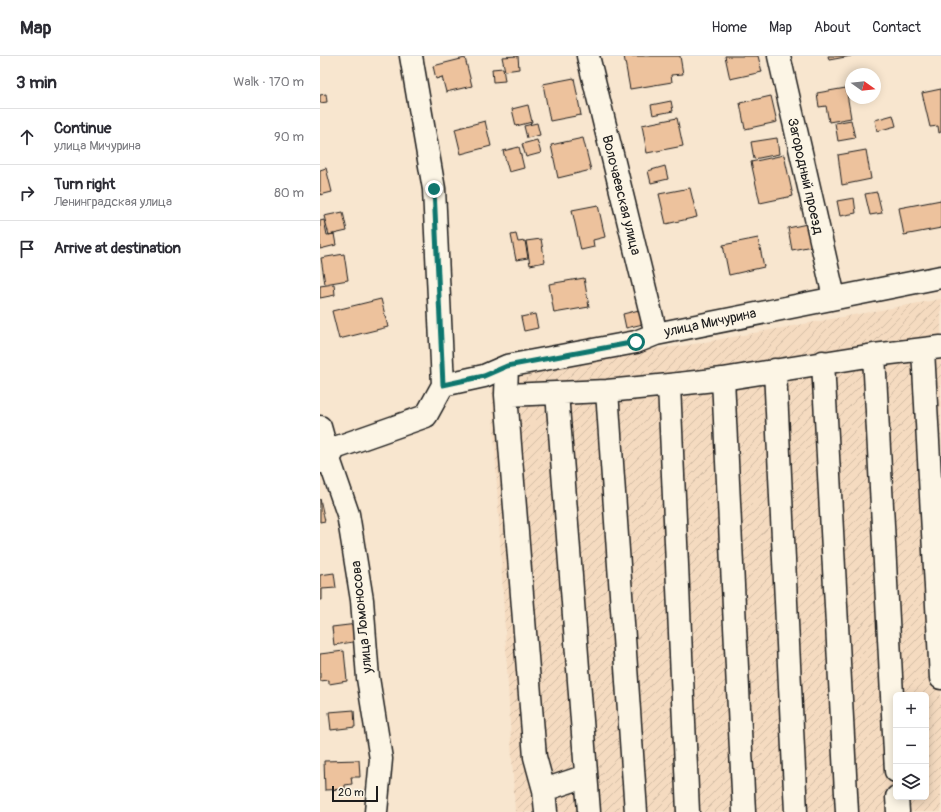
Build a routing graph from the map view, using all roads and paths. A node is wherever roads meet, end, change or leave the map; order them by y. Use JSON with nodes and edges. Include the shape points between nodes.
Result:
{"nodes":[{"id":1,"x":411,"y":56,"type":"edge"},
{"id":2,"x":588,"y":56,"type":"edge"},
{"id":3,"x":779,"y":56,"type":"edge"},
{"id":4,"x":941,"y":277,"type":"edge"},
{"id":5,"x":834,"y":297,"type":"junction"},
{"id":6,"x":656,"y":334,"type":"junction"},
{"id":7,"x":932,"y":348,"type":"edge"},
{"id":8,"x":874,"y":355,"type":"junction"},
{"id":9,"x":823,"y":362,"type":"junction"},
{"id":10,"x":507,"y":366,"type":"junction"},
{"id":11,"x":775,"y":370,"type":"junction"},
{"id":12,"x":723,"y":379,"type":"junction"},
{"id":13,"x":443,"y":385,"type":"junction"},
{"id":14,"x":669,"y":385,"type":"junction"},
{"id":15,"x":607,"y":391,"type":"junction"},
{"id":16,"x":557,"y":393,"type":"junction"},
{"id":17,"x":506,"y":395,"type":"junction"},
{"id":18,"x":320,"y":426,"type":"edge"},
{"id":19,"x":324,"y":460,"type":"edge"},
{"id":20,"x":941,"y":678,"type":"edge"},
{"id":21,"x":896,"y":764,"type":"edge"},
{"id":22,"x":586,"y":776,"type":"junction"},
{"id":23,"x":544,"y":790,"type":"junction"},
{"id":24,"x":897,"y":800,"type":"edge"},
{"id":25,"x":376,"y":812,"type":"edge"},
{"id":26,"x":546,"y":812,"type":"edge"},
{"id":27,"x":589,"y":812,"type":"edge"},
{"id":28,"x":636,"y":812,"type":"edge"},
{"id":29,"x":688,"y":812,"type":"edge"},
{"id":30,"x":744,"y":812,"type":"edge"},
{"id":31,"x":796,"y":812,"type":"edge"},
{"id":32,"x":847,"y":812,"type":"edge"},
{"id":33,"x":898,"y":812,"type":"edge"}],
"edges":[{"from":1,"to":13,"type":"street","via":[[434,189]]},
{"from":2,"to":6,"type":"street","name":"Волочаевская улица"},
{"from":3,"to":5,"type":"street","name":"Загородный проезд"},
{"from":4,"to":5,"type":"street","name":"улица Мичурина"},
{"from":5,"to":6,"type":"street","name":"улица Мичурина"},
{"from":6,"to":10,"type":"street","name":"улица Мичурина","via":[[636,342]]},
{"from":7,"to":8,"type":"street"},
{"from":7,"to":20,"type":"street"},
{"from":8,"to":9,"type":"street"},
{"from":8,"to":21,"type":"street"},
{"from":9,"to":11,"type":"street"},
{"from":9,"to":32,"type":"street"},
{"from":10,"to":13,"type":"street","name":"улица Мичурина","via":[[484,376]]},
{"from":10,"to":17,"type":"street"},
{"from":11,"to":12,"type":"street"},
{"from":11,"to":31,"type":"street"},
{"from":12,"to":14,"type":"street"},
{"from":12,"to":30,"type":"street"},
{"from":13,"to":19,"type":"street","via":[[426,416],[335,448]]},
{"from":14,"to":15,"type":"street"},
{"from":14,"to":29,"type":"street"},
{"from":15,"to":16,"type":"street"},
{"from":15,"to":28,"type":"street"},
{"from":16,"to":17,"type":"street"},
{"from":16,"to":22,"type":"street"},
{"from":17,"to":23,"type":"street","via":[[535,757]]},
{"from":18,"to":19,"type":"street","name":"улица Ломоносова"},
{"from":19,"to":25,"type":"street","name":"улица Ломоносова","via":[[348,514],[362,600],[368,678],[381,758]]},
{"from":22,"to":23,"type":"street"},
{"from":22,"to":27,"type":"street"},
{"from":23,"to":26,"type":"street"},
{"from":24,"to":33,"type":"street"}]}
